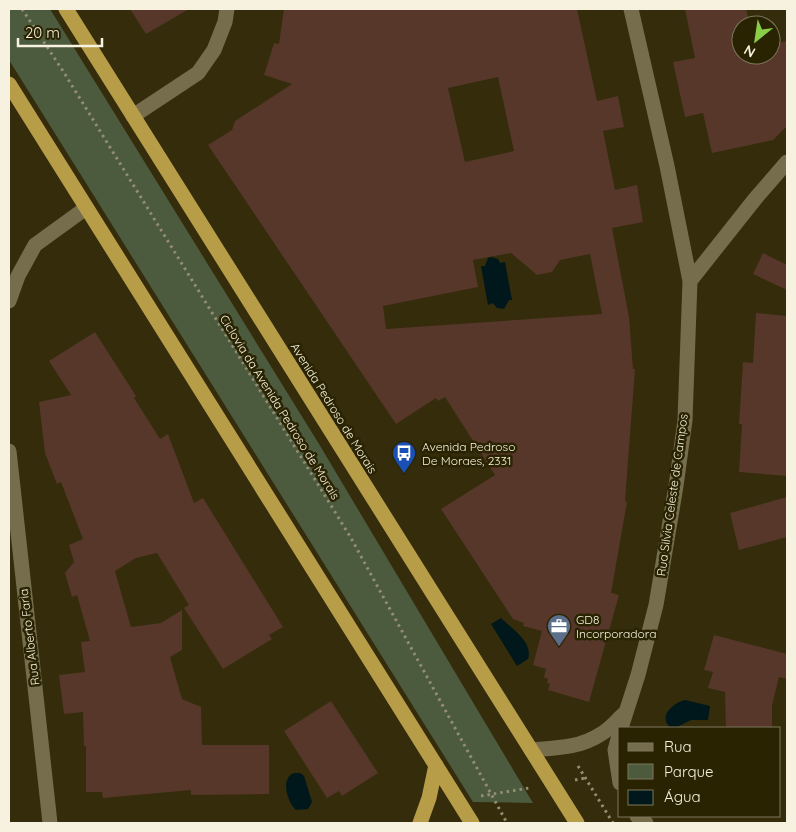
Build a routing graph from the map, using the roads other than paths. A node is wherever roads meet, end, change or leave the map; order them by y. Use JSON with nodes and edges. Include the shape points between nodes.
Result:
{"nodes":[{"id":1,"x":66,"y":9,"type":"edge"},
{"id":2,"x":227,"y":9,"type":"edge"},
{"id":3,"x":631,"y":9,"type":"edge"},
{"id":4,"x":9,"y":84,"type":"edge"},
{"id":5,"x":133,"y":116,"type":"junction"},
{"id":6,"x":787,"y":162,"type":"edge"},
{"id":7,"x":86,"y":208,"type":"junction"},
{"id":8,"x":690,"y":280,"type":"junction"},
{"id":9,"x":9,"y":300,"type":"edge"},
{"id":10,"x":9,"y":451,"type":"edge"},
{"id":11,"x":625,"y":713,"type":"junction"},
{"id":12,"x":621,"y":727,"type":"edge"},
{"id":13,"x":618,"y":739,"type":"edge"},
{"id":14,"x":531,"y":750,"type":"junction"},
{"id":15,"x":436,"y":765,"type":"junction"},
{"id":16,"x":618,"y":770,"type":"edge"},
{"id":17,"x":50,"y":823,"type":"edge"},
{"id":18,"x":420,"y":823,"type":"edge"},
{"id":19,"x":472,"y":823,"type":"edge"},
{"id":20,"x":577,"y":823,"type":"edge"}],
"edges":[{"from":1,"to":5,"type":"highway","name":"Avenida Pedroso de Morais"},
{"from":2,"to":5,"type":"street","via":[[214,50],[198,73]]},
{"from":3,"to":8,"type":"street","name":"Rua Silvia Celeste de Campos"},
{"from":4,"to":7,"type":"highway"},
{"from":5,"to":14,"type":"highway","name":"Avenida Pedroso de Morais"},
{"from":6,"to":8,"type":"street"},
{"from":7,"to":9,"type":"street","via":[[36,245]]},
{"from":7,"to":15,"type":"highway"},
{"from":8,"to":11,"type":"street","name":"Rua Silvia Celeste de Campos","via":[[685,420],[676,486],[656,605]]},
{"from":10,"to":17,"type":"street","name":"Rua Alberto Faria"},
{"from":11,"to":12,"type":"street","name":"Rua Silvia Celeste de Campos"},
{"from":11,"to":14,"type":"street","name":"Rua Silvia Celeste de Campos","via":[[588,742]]},
{"from":13,"to":16,"type":"street","via":[[615,750]]},
{"from":14,"to":20,"type":"highway","name":"Avenida Pedroso de Morais"},
{"from":15,"to":18,"type":"highway"},
{"from":15,"to":19,"type":"highway"}]}
